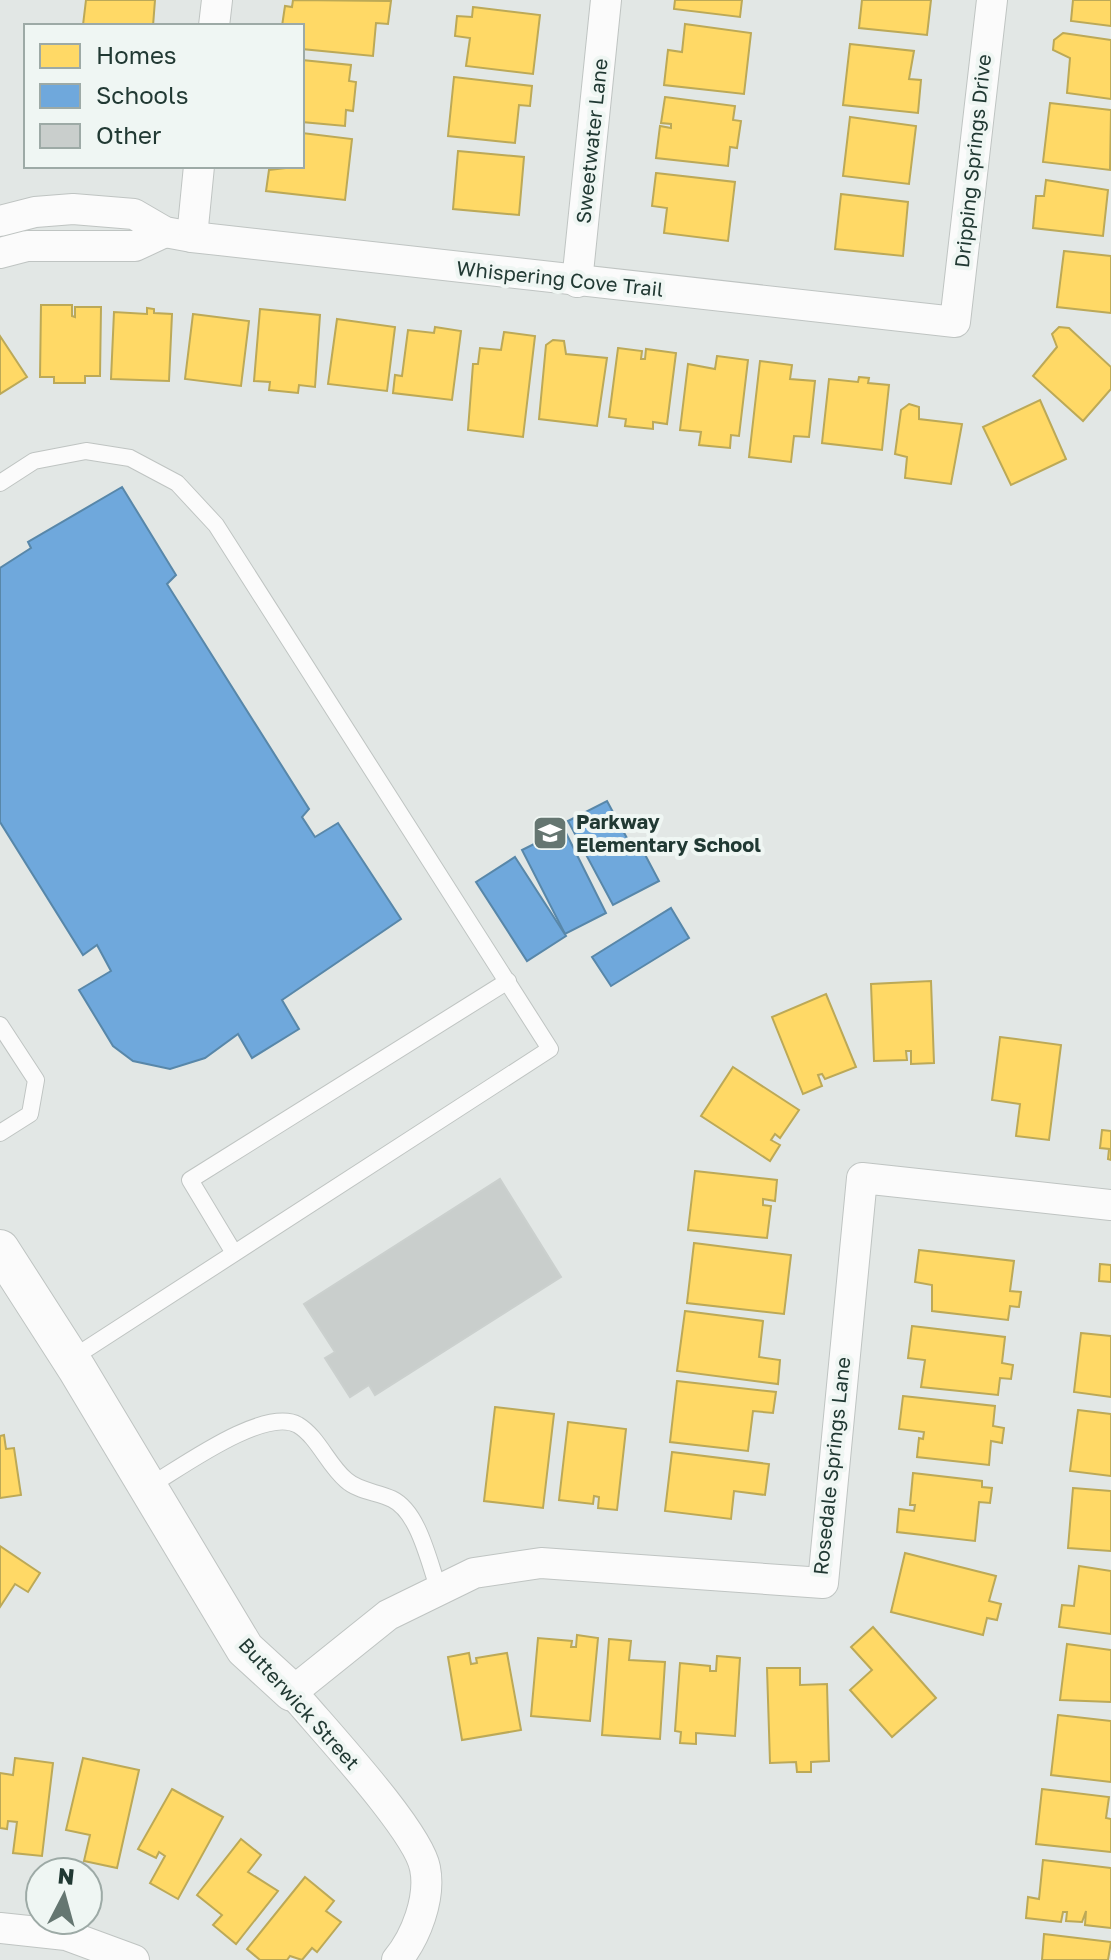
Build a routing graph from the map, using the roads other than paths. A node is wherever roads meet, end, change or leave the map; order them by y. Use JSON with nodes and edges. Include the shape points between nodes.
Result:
{"nodes":[{"id":1,"x":217,"y":0,"type":"edge"},
{"id":2,"x":606,"y":0,"type":"edge"},
{"id":3,"x":992,"y":0,"type":"edge"},
{"id":4,"x":214,"y":24,"type":"edge"},
{"id":5,"x":198,"y":168,"type":"edge"},
{"id":6,"x":0,"y":221,"type":"edge"},
{"id":7,"x":178,"y":234,"type":"junction"},
{"id":8,"x":0,"y":253,"type":"edge"},
{"id":9,"x":577,"y":282,"type":"junction"},
{"id":10,"x":955,"y":322,"type":"joint"},
{"id":11,"x":0,"y":483,"type":"edge"},
{"id":12,"x":508,"y":981,"type":"junction"},
{"id":13,"x":0,"y":1025,"type":"edge"},
{"id":14,"x":0,"y":1133,"type":"edge"},
{"id":15,"x":1111,"y":1205,"type":"edge"},
{"id":16,"x":0,"y":1249,"type":"edge"},
{"id":17,"x":234,"y":1253,"type":"junction"},
{"id":18,"x":74,"y":1364,"type":"junction"},
{"id":19,"x":148,"y":1487,"type":"junction"},
{"id":20,"x":439,"y":1590,"type":"junction"},
{"id":21,"x":292,"y":1692,"type":"junction"},
{"id":22,"x":0,"y":1928,"type":"edge"},
{"id":23,"x":134,"y":1960,"type":"edge"},
{"id":24,"x":397,"y":1960,"type":"edge"}],
"edges":[{"from":1,"to":4,"type":"street"},
{"from":2,"to":9,"type":"street","name":"Sweetwater Lane"},
{"from":3,"to":10,"type":"street","name":"Dripping Springs Drive"},
{"from":5,"to":7,"type":"street"},
{"from":6,"to":7,"type":"street","name":"Whispering Cove Trail","via":[[73,209],[134,214]]},
{"from":7,"to":8,"type":"street","name":"Whispering Cove Trail","via":[[135,246],[27,246]]},
{"from":7,"to":9,"type":"street","name":"Whispering Cove Trail"},
{"from":9,"to":10,"type":"street","name":"Whispering Cove Trail"},
{"from":11,"to":12,"type":"lane","via":[[34,461],[86,451],[130,458],[177,483],[216,525]]},
{"from":12,"to":17,"type":"lane","via":[[550,1049]]},
{"from":12,"to":17,"type":"lane","via":[[190,1180]]},
{"from":13,"to":14,"type":"lane","via":[[36,1080],[30,1114]]},
{"from":15,"to":20,"type":"street","name":"Rosedale Springs Lane","via":[[862,1178],[823,1583],[541,1563],[474,1573]]},
{"from":16,"to":18,"type":"street","name":"Butterwick Street"},
{"from":17,"to":18,"type":"lane"},
{"from":18,"to":19,"type":"street","name":"Butterwick Street"},
{"from":19,"to":20,"type":"lane","via":[[244,1431],[274,1421],[295,1423],[350,1484],[394,1500],[408,1511]]},
{"from":19,"to":21,"type":"street","name":"Butterwick Street","via":[[245,1649]]},
{"from":20,"to":21,"type":"street","name":"Rosedale Springs Lane","via":[[388,1615]]},
{"from":21,"to":24,"type":"street","name":"Butterwick Street","via":[[392,1810],[425,1865],[422,1911]]},
{"from":22,"to":23,"type":"street","via":[[66,1935]]}]}
